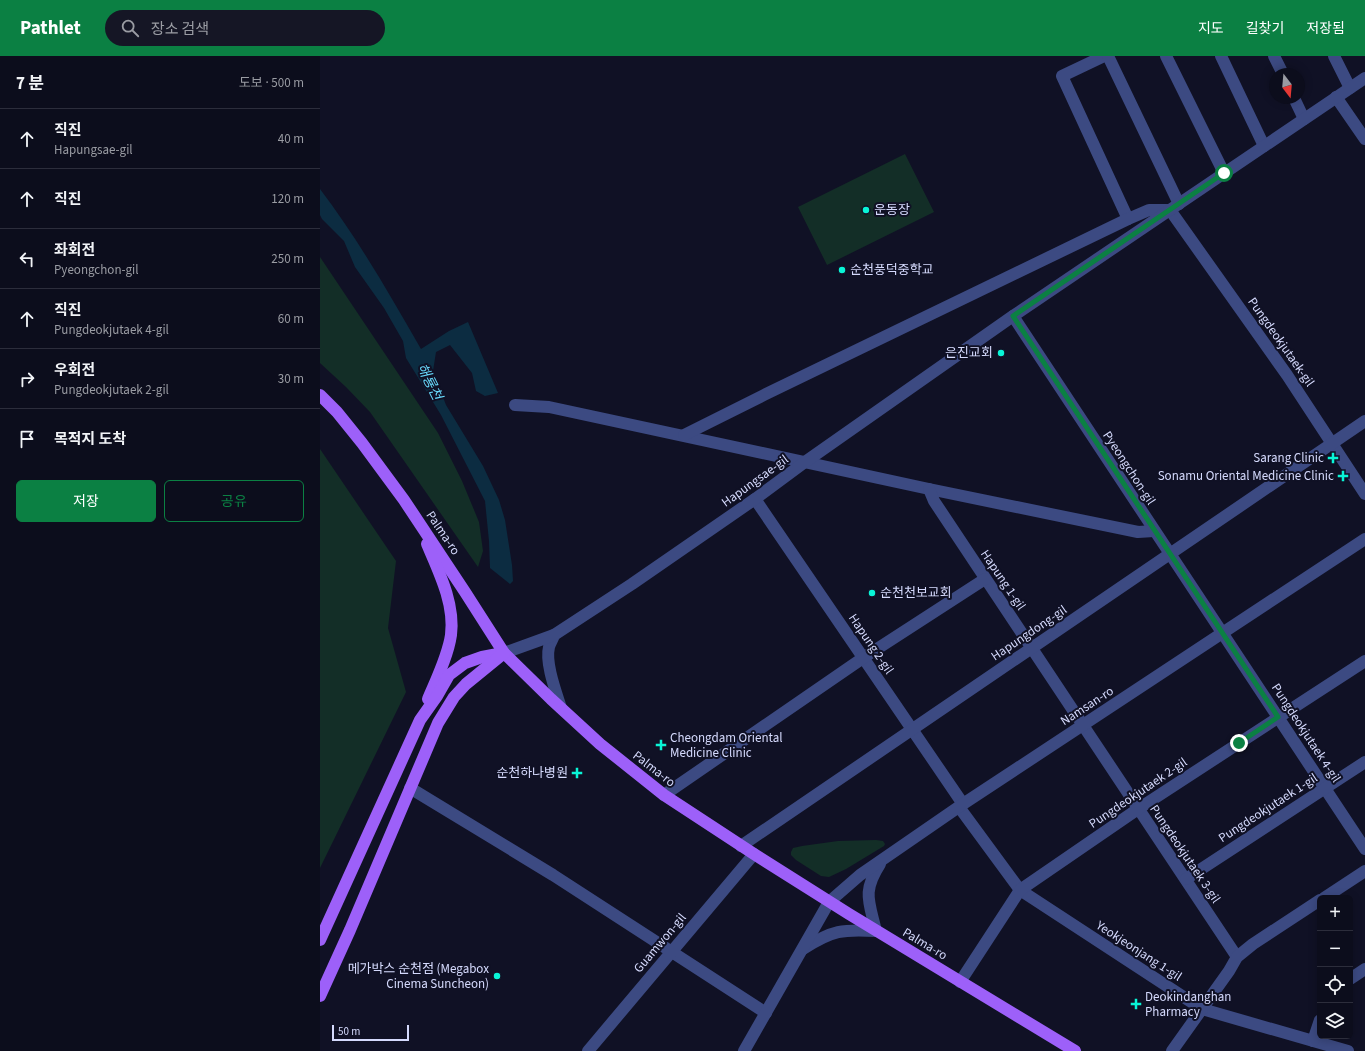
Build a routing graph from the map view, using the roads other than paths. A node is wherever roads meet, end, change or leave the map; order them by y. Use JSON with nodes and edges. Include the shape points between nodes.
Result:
{"nodes":[{"id":1,"x":1104,"y":56,"type":"edge"},
{"id":2,"x":1108,"y":56,"type":"edge"},
{"id":3,"x":1166,"y":56,"type":"edge"},
{"id":4,"x":1221,"y":56,"type":"edge"},
{"id":5,"x":1274,"y":56,"type":"edge"},
{"id":6,"x":1334,"y":56,"type":"edge"},
{"id":7,"x":1280,"y":68,"type":"edge"},
{"id":8,"x":1365,"y":78,"type":"edge"},
{"id":9,"x":1350,"y":88,"type":"junction"},
{"id":10,"x":1336,"y":97,"type":"junction"},
{"id":11,"x":1297,"y":104,"type":"edge"},
{"id":12,"x":1304,"y":119,"type":"junction"},
{"id":13,"x":1365,"y":139,"type":"edge"},
{"id":14,"x":1264,"y":146,"type":"junction"},
{"id":15,"x":1224,"y":173,"type":"junction"},
{"id":16,"x":1174,"y":207,"type":"junction"},
{"id":17,"x":1128,"y":219,"type":"junction"},
{"id":18,"x":1013,"y":316,"type":"junction"},
{"id":19,"x":320,"y":394,"type":"edge"},
{"id":20,"x":515,"y":405,"type":"dead end"},
{"id":21,"x":1365,"y":421,"type":"edge"},
{"id":22,"x":684,"y":435,"type":"junction"},
{"id":23,"x":1332,"y":444,"type":"junction"},
{"id":24,"x":805,"y":462,"type":"junction"},
{"id":25,"x":929,"y":489,"type":"junction"},
{"id":26,"x":1365,"y":494,"type":"edge"},
{"id":27,"x":755,"y":499,"type":"junction"},
{"id":28,"x":416,"y":517,"type":"junction"},
{"id":29,"x":1154,"y":531,"type":"junction"},
{"id":30,"x":1365,"y":539,"type":"edge"},
{"id":31,"x":1170,"y":554,"type":"junction"},
{"id":32,"x":985,"y":579,"type":"junction"},
{"id":33,"x":1223,"y":633,"type":"junction"},
{"id":34,"x":554,"y":635,"type":"junction"},
{"id":35,"x":1032,"y":648,"type":"junction"},
{"id":36,"x":504,"y":653,"type":"junction"},
{"id":37,"x":863,"y":658,"type":"junction"},
{"id":38,"x":1365,"y":661,"type":"edge"},
{"id":39,"x":561,"y":708,"type":"junction"},
{"id":40,"x":1278,"y":717,"type":"junction"},
{"id":41,"x":420,"y":720,"type":"junction"},
{"id":42,"x":1083,"y":726,"type":"junction"},
{"id":43,"x":913,"y":729,"type":"junction"},
{"id":44,"x":1365,"y":762,"type":"edge"},
{"id":45,"x":410,"y":788,"type":"junction"},
{"id":46,"x":1325,"y":788,"type":"junction"},
{"id":47,"x":664,"y":794,"type":"junction"},
{"id":48,"x":961,"y":806,"type":"junction"},
{"id":49,"x":1138,"y":809,"type":"junction"},
{"id":50,"x":741,"y":846,"type":"junction"},
{"id":51,"x":1365,"y":849,"type":"edge"},
{"id":52,"x":754,"y":854,"type":"junction"},
{"id":53,"x":884,"y":858,"type":"junction"},
{"id":54,"x":1365,"y":871,"type":"edge"},
{"id":55,"x":1186,"y":879,"type":"junction"},
{"id":56,"x":1020,"y":890,"type":"junction"},
{"id":57,"x":1329,"y":895,"type":"edge"},
{"id":58,"x":829,"y":902,"type":"junction"},
{"id":59,"x":1317,"y":902,"type":"edge"},
{"id":60,"x":876,"y":931,"type":"junction"},
{"id":61,"x":320,"y":940,"type":"edge"},
{"id":62,"x":802,"y":950,"type":"junction"},
{"id":63,"x":671,"y":951,"type":"junction"},
{"id":64,"x":1237,"y":957,"type":"junction"},
{"id":65,"x":1365,"y":969,"type":"edge"},
{"id":66,"x":1353,"y":977,"type":"edge"},
{"id":67,"x":960,"y":982,"type":"junction"},
{"id":68,"x":320,"y":996,"type":"edge"},
{"id":69,"x":1202,"y":1009,"type":"junction"},
{"id":70,"x":766,"y":1013,"type":"junction"},
{"id":71,"x":1317,"y":1029,"type":"edge"},
{"id":72,"x":1313,"y":1041,"type":"junction"},
{"id":73,"x":588,"y":1051,"type":"edge"},
{"id":74,"x":744,"y":1051,"type":"edge"},
{"id":75,"x":1075,"y":1051,"type":"edge"},
{"id":76,"x":1172,"y":1051,"type":"edge"},
{"id":77,"x":1348,"y":1051,"type":"edge"}],
"edges":[{"from":1,"to":17,"type":"street","via":[[1062,76]]},
{"from":2,"to":16,"type":"street","name":"Pungdeokjutaek-gil"},
{"from":3,"to":15,"type":"street"},
{"from":4,"to":14,"type":"street"},
{"from":5,"to":7,"type":"street"},
{"from":6,"to":9,"type":"street"},
{"from":8,"to":9,"type":"street"},
{"from":9,"to":10,"type":"street"},
{"from":10,"to":12,"type":"street"},
{"from":10,"to":13,"type":"street"},
{"from":11,"to":12,"type":"street"},
{"from":12,"to":14,"type":"street"},
{"from":14,"to":15,"type":"street"},
{"from":15,"to":16,"type":"street"},
{"from":16,"to":17,"type":"street","via":[[1149,210]]},
{"from":16,"to":18,"type":"street","name":"Hapungsae-gil"},
{"from":16,"to":23,"type":"street","name":"Pungdeokjutaek-gil"},
{"from":17,"to":22,"type":"street"},
{"from":18,"to":24,"type":"street","name":"Hapungsae-gil"},
{"from":18,"to":29,"type":"street","name":"Pyeongchon-gil"},
{"from":19,"to":28,"type":"main road","name":"Palma-ro","via":[[362,443]]},
{"from":20,"to":22,"type":"street","via":[[549,407]]},
{"from":21,"to":23,"type":"street","name":"Hapungdong-gil"},
{"from":22,"to":24,"type":"street"},
{"from":23,"to":26,"type":"street","name":"Pungdeokjutaek-gil"},
{"from":23,"to":31,"type":"street","name":"Hapungdong-gil"},
{"from":24,"to":25,"type":"street"},
{"from":24,"to":27,"type":"street","name":"Hapungsae-gil"},
{"from":25,"to":29,"type":"street","via":[[1138,532]]},
{"from":25,"to":32,"type":"street","name":"Hapung 1-gil","via":[[934,501]]},
{"from":27,"to":34,"type":"street","name":"Hapungsae-gil"},
{"from":27,"to":37,"type":"street","name":"Hapung 2-gil"},
{"from":28,"to":36,"type":"main road","name":"Palma-ro"},
{"from":28,"to":41,"type":"main road","via":[[446,593],[451,617],[451,636]]},
{"from":29,"to":31,"type":"street","name":"Pyeongchon-gil"},
{"from":30,"to":33,"type":"street","name":"Namsan-ro"},
{"from":31,"to":33,"type":"street","name":"Pyeongchon-gil"},
{"from":31,"to":35,"type":"street","name":"Hapungdong-gil"},
{"from":32,"to":35,"type":"street","name":"Hapung 1-gil"},
{"from":32,"to":37,"type":"street"},
{"from":33,"to":40,"type":"street","name":"Pungdeokjutaek 4-gil"},
{"from":33,"to":42,"type":"street","name":"Namsan-ro"},
{"from":34,"to":36,"type":"street","name":"Hapungsae-gil"},
{"from":34,"to":39,"type":"street","via":[[549,648],[549,658],[551,676]]},
{"from":35,"to":42,"type":"street","name":"Hapung 1-gil"},
{"from":35,"to":43,"type":"street","name":"Hapungdong-gil"},
{"from":36,"to":39,"type":"main road","name":"Palma-ro"},
{"from":36,"to":41,"type":"main road","via":[[465,663],[449,675]]},
{"from":36,"to":45,"type":"main road","via":[[454,697],[438,723]]},
{"from":37,"to":43,"type":"street","name":"Hapung 2-gil"},
{"from":37,"to":47,"type":"street"},
{"from":38,"to":40,"type":"street","name":"Pungdeokjutaek 2-gil"},
{"from":39,"to":47,"type":"main road","name":"Palma-ro","via":[[600,744]]},
{"from":40,"to":46,"type":"street","name":"Pungdeokjutaek 4-gil"},
{"from":40,"to":49,"type":"street","name":"Pungdeokjutaek 2-gil"},
{"from":41,"to":61,"type":"main road"},
{"from":42,"to":48,"type":"street","name":"Namsan-ro"},
{"from":42,"to":49,"type":"street","name":"Pungdeokjutaek 3-gil"},
{"from":43,"to":48,"type":"street","name":"Hapung 2-gil"},
{"from":43,"to":50,"type":"street","name":"Hapungdong-gil"},
{"from":44,"to":46,"type":"street","name":"Pungdeokjutaek 1-gil"},
{"from":45,"to":63,"type":"street"},
{"from":45,"to":68,"type":"main road"},
{"from":46,"to":51,"type":"street","name":"Pungdeokjutaek 4-gil"},
{"from":46,"to":55,"type":"street","name":"Pungdeokjutaek 1-gil"},
{"from":47,"to":50,"type":"main road","name":"Palma-ro"},
{"from":48,"to":53,"type":"street","name":"Namsan-ro"},
{"from":48,"to":56,"type":"street","name":"Yeokjeonjang 1-gil"},
{"from":49,"to":55,"type":"street","name":"Pungdeokjutaek 3-gil"},
{"from":49,"to":56,"type":"street","name":"Pungdeokjutaek 2-gil"},
{"from":50,"to":52,"type":"main road","name":"Palma-ro"},
{"from":52,"to":58,"type":"main road","name":"Palma-ro"},
{"from":52,"to":63,"type":"street","name":"Guamwon-gil"},
{"from":53,"to":58,"type":"street","name":"Namsan-ro"},
{"from":53,"to":60,"type":"street","via":[[872,878],[868,893]]},
{"from":54,"to":57,"type":"street"},
{"from":55,"to":64,"type":"street","name":"Pungdeokjutaek 3-gil"},
{"from":56,"to":67,"type":"street","name":"Pungdeokjutaek 2-gil"},
{"from":56,"to":69,"type":"street","name":"Yeokjeonjang 1-gil"},
{"from":58,"to":60,"type":"main road","name":"Palma-ro"},
{"from":58,"to":62,"type":"street","name":"Namsan-ro"},
{"from":59,"to":64,"type":"street","via":[[1252,944]]},
{"from":60,"to":62,"type":"street","via":[[838,931],[819,938]]},
{"from":60,"to":67,"type":"main road","name":"Palma-ro"},
{"from":62,"to":70,"type":"street","name":"Namsan-ro"},
{"from":63,"to":70,"type":"street"},
{"from":63,"to":73,"type":"street","name":"Guamwon-gil"},
{"from":64,"to":69,"type":"street"},
{"from":65,"to":66,"type":"street"},
{"from":67,"to":75,"type":"main road","name":"Palma-ro"},
{"from":69,"to":72,"type":"street","name":"Yeokjeonjang 1-gil"},
{"from":69,"to":76,"type":"street"},
{"from":70,"to":74,"type":"street","name":"Namsan-ro"},
{"from":71,"to":72,"type":"street"},
{"from":72,"to":77,"type":"street","name":"Yeokjeonjang 1-gil"}]}
